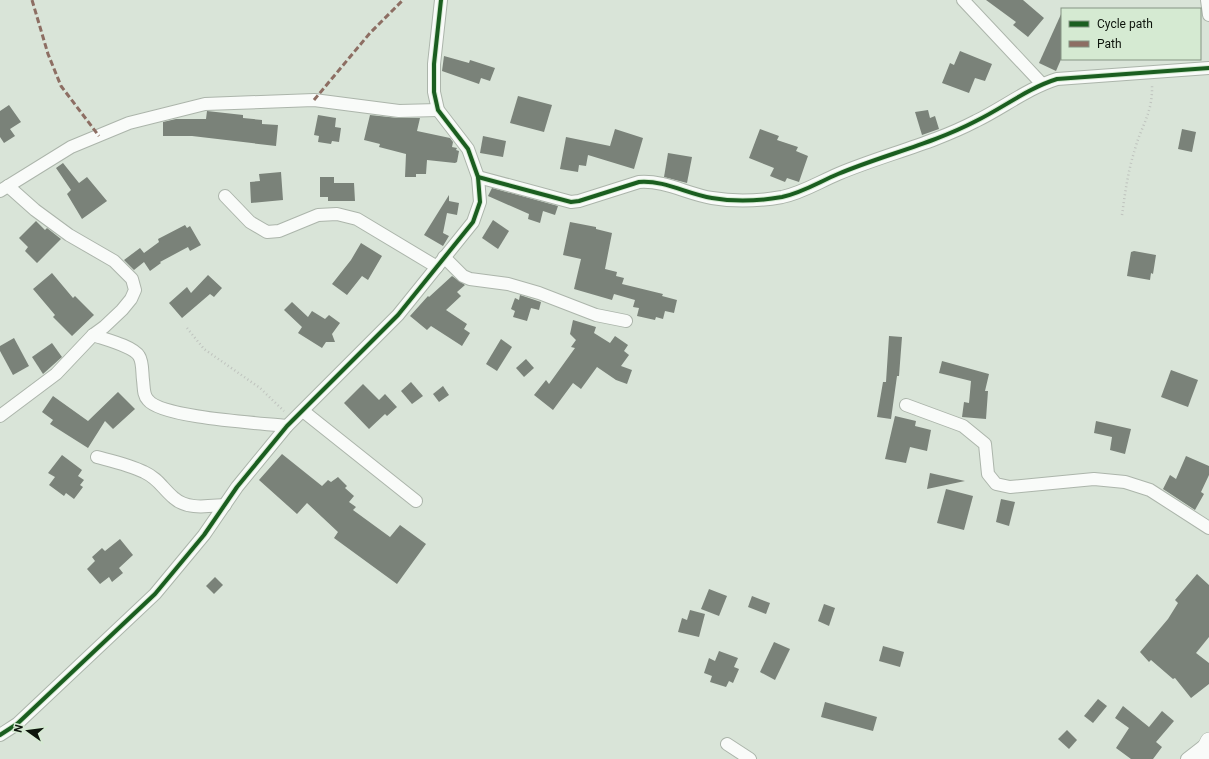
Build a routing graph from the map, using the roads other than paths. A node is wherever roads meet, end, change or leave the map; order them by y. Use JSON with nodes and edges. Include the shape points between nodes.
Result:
{"nodes":[{"id":1,"x":441,"y":0,"type":"edge"},
{"id":2,"x":963,"y":0,"type":"edge"},
{"id":3,"x":1208,"y":0,"type":"edge"},
{"id":4,"x":1209,"y":15,"type":"edge"},
{"id":5,"x":1209,"y":68,"type":"edge"},
{"id":6,"x":1042,"y":84,"type":"junction"},
{"id":7,"x":438,"y":110,"type":"junction"},
{"id":8,"x":478,"y":177,"type":"junction"},
{"id":9,"x":4,"y":188,"type":"edge"},
{"id":10,"x":225,"y":196,"type":"dead end"},
{"id":11,"x":444,"y":257,"type":"junction"},
{"id":12,"x":437,"y":267,"type":"junction"},
{"id":13,"x":626,"y":321,"type":"dead end"},
{"id":14,"x":93,"y":335,"type":"junction"},
{"id":15,"x":906,"y":405,"type":"dead end"},
{"id":16,"x":303,"y":411,"type":"junction"},
{"id":17,"x":0,"y":416,"type":"edge"},
{"id":18,"x":290,"y":423,"type":"junction"},
{"id":19,"x":97,"y":456,"type":"dead end"},
{"id":20,"x":416,"y":501,"type":"dead end"},
{"id":21,"x":225,"y":505,"type":"junction"},
{"id":22,"x":1209,"y":528,"type":"edge"},
{"id":23,"x":0,"y":735,"type":"edge"},
{"id":24,"x":1208,"y":742,"type":"edge"},
{"id":25,"x":727,"y":744,"type":"dead end"},
{"id":26,"x":750,"y":759,"type":"edge"},
{"id":27,"x":1187,"y":759,"type":"edge"},
{"id":28,"x":1200,"y":759,"type":"edge"}],
"edges":[{"from":1,"to":7,"type":"street","via":[[434,64],[434,92]]},
{"from":2,"to":6,"type":"street"},
{"from":3,"to":4,"type":"street"},
{"from":5,"to":6,"type":"street","via":[[1085,76],[1057,79]]},
{"from":6,"to":8,"type":"street","via":[[972,123],[782,197],[751,201],[712,198],[649,181],[571,202]]},
{"from":7,"to":8,"type":"street","via":[[468,149]]},
{"from":7,"to":9,"type":"street","via":[[399,111],[314,100],[205,104],[129,123],[71,147]]},
{"from":8,"to":11,"type":"street","via":[[478,212],[473,222]]},
{"from":9,"to":14,"type":"street","via":[[69,235],[114,261],[132,279],[135,290],[131,299]]},
{"from":10,"to":12,"type":"street","via":[[250,222],[267,232],[278,232],[318,215],[337,214],[357,219]]},
{"from":11,"to":12,"type":"street"},
{"from":11,"to":13,"type":"street","via":[[463,276],[470,279],[508,284],[596,315]]},
{"from":12,"to":16,"type":"street","via":[[398,315]]},
{"from":14,"to":17,"type":"street","via":[[56,374]]},
{"from":14,"to":18,"type":"street","via":[[132,349],[139,356],[145,395],[152,405],[220,420]]},
{"from":15,"to":22,"type":"street","via":[[963,426],[985,444],[988,474],[996,484],[1010,487],[1094,479],[1125,482],[1150,490]]},
{"from":16,"to":18,"type":"street"},
{"from":16,"to":20,"type":"street"},
{"from":18,"to":21,"type":"street"},
{"from":19,"to":21,"type":"street","via":[[143,471],[160,482],[174,498],[184,504]]},
{"from":21,"to":23,"type":"street","via":[[204,535],[155,594],[17,724]]},
{"from":24,"to":27,"type":"street"},
{"from":24,"to":28,"type":"street"},
{"from":25,"to":26,"type":"street"}]}
